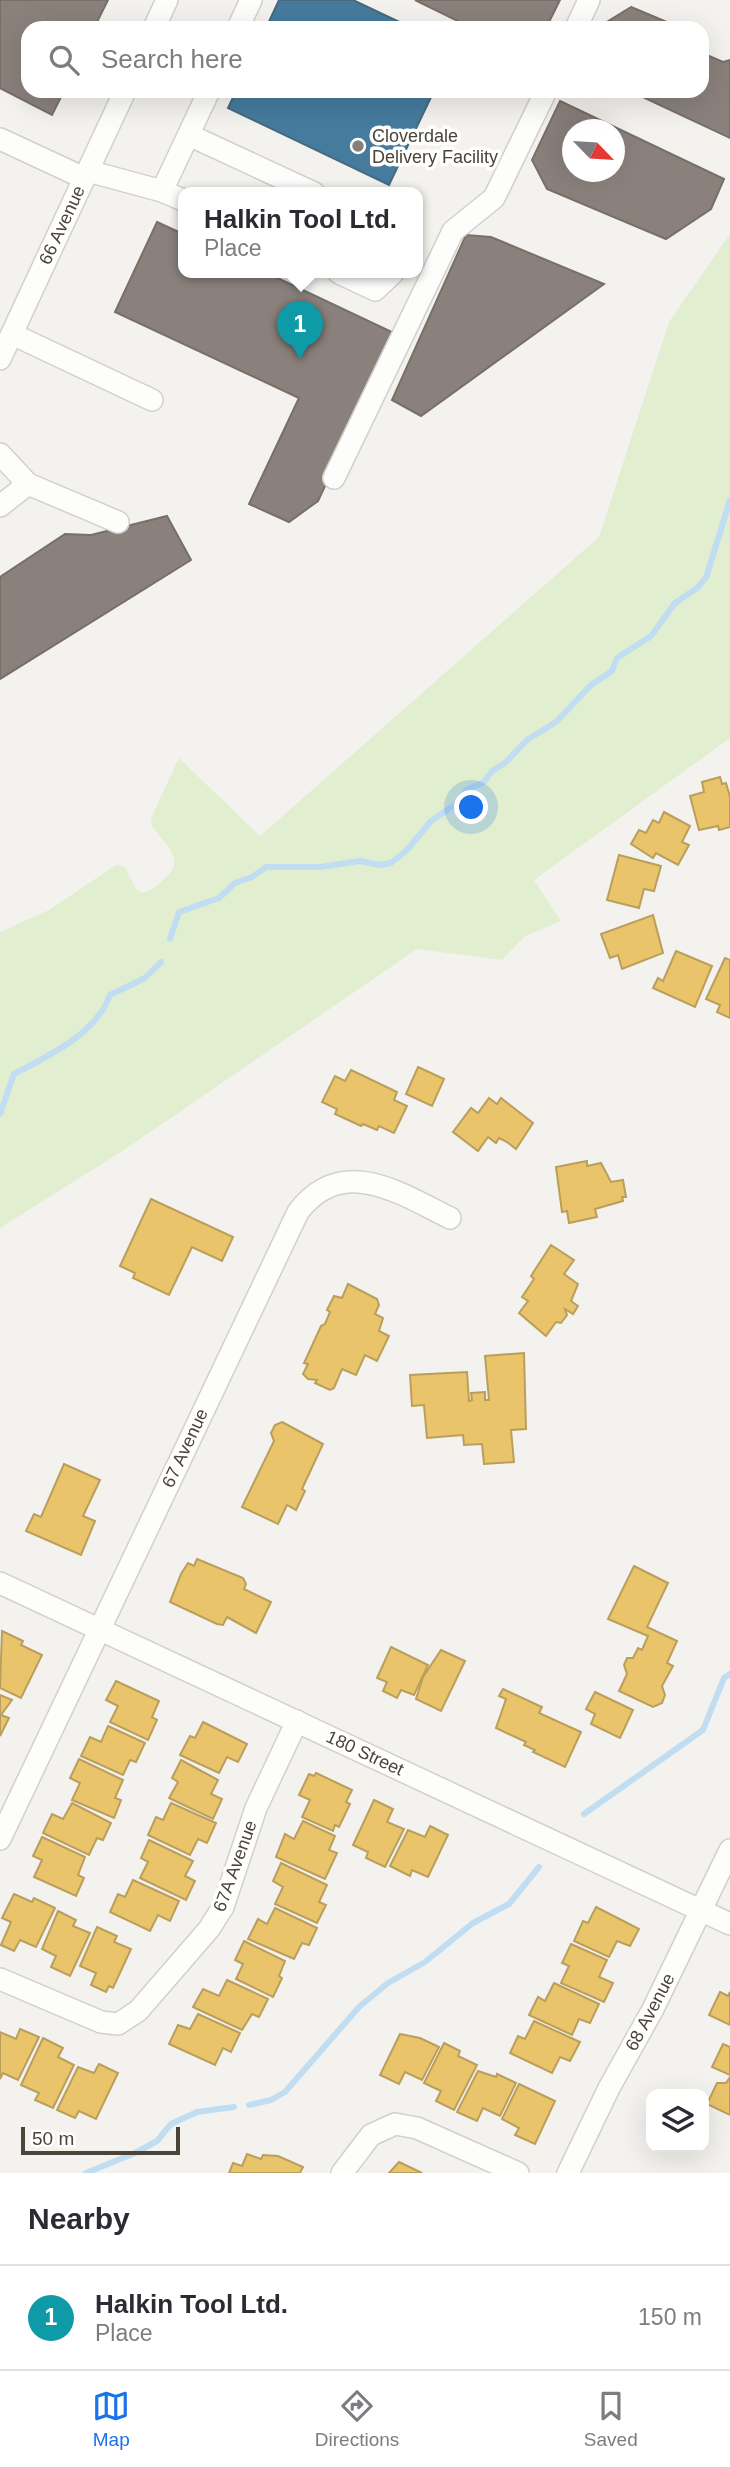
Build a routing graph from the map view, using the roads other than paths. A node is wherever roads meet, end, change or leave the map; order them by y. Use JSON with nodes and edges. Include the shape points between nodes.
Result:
{"nodes":[{"id":1,"x":167,"y":0,"type":"edge"},
{"id":2,"x":251,"y":0,"type":"edge"},
{"id":3,"x":589,"y":0,"type":"edge"},
{"id":4,"x":157,"y":21,"type":"edge"},
{"id":5,"x":242,"y":21,"type":"edge"},
{"id":6,"x":579,"y":21,"type":"edge"},
{"id":7,"x":122,"y":98,"type":"edge"},
{"id":8,"x":206,"y":98,"type":"edge"},
{"id":9,"x":543,"y":98,"type":"edge"},
{"id":10,"x":189,"y":135,"type":"junction"},
{"id":11,"x":0,"y":139,"type":"edge"},
{"id":12,"x":86,"y":175,"type":"junction"},
{"id":13,"x":301,"y":187,"type":"edge"},
{"id":14,"x":162,"y":191,"type":"junction"},
{"id":15,"x":178,"y":198,"type":"edge"},
{"id":16,"x":350,"y":278,"type":"edge"},
{"id":17,"x":388,"y":278,"type":"edge"},
{"id":18,"x":12,"y":334,"type":"junction"},
{"id":19,"x":0,"y":359,"type":"edge"},
{"id":20,"x":152,"y":400,"type":"dead end"},
{"id":21,"x":0,"y":454,"type":"edge"},
{"id":22,"x":334,"y":478,"type":"dead end"},
{"id":23,"x":28,"y":484,"type":"junction"},
{"id":24,"x":0,"y":506,"type":"edge"},
{"id":25,"x":118,"y":522,"type":"dead end"},
{"id":26,"x":450,"y":1218,"type":"dead end"},
{"id":27,"x":0,"y":1583,"type":"edge"},
{"id":28,"x":101,"y":1628,"type":"junction"},
{"id":29,"x":297,"y":1721,"type":"junction"},
{"id":30,"x":0,"y":1839,"type":"edge"},
{"id":31,"x":730,"y":1850,"type":"edge"},
{"id":32,"x":700,"y":1912,"type":"junction"},
{"id":33,"x":730,"y":1924,"type":"edge"},
{"id":34,"x":0,"y":1979,"type":"edge"},
{"id":35,"x":342,"y":2173,"type":"edge"},
{"id":36,"x":518,"y":2173,"type":"edge"},
{"id":37,"x":568,"y":2173,"type":"edge"}],
"edges":[{"from":1,"to":4,"type":"street"},
{"from":2,"to":5,"type":"street"},
{"from":3,"to":6,"type":"street"},
{"from":7,"to":12,"type":"street","name":"66 Avenue"},
{"from":8,"to":10,"type":"street"},
{"from":9,"to":22,"type":"street","via":[[494,198],[453,231]]},
{"from":10,"to":13,"type":"street"},
{"from":10,"to":14,"type":"street"},
{"from":11,"to":12,"type":"street"},
{"from":12,"to":14,"type":"street"},
{"from":12,"to":18,"type":"street","name":"66 Avenue"},
{"from":14,"to":15,"type":"street"},
{"from":16,"to":17,"type":"street","via":[[375,290]]},
{"from":18,"to":19,"type":"street","name":"66 Avenue"},
{"from":18,"to":20,"type":"street"},
{"from":21,"to":23,"type":"street"},
{"from":23,"to":24,"type":"street"},
{"from":23,"to":25,"type":"street"},
{"from":26,"to":28,"type":"street","name":"67 Avenue","via":[[396,1191],[357,1181],[325,1188],[309,1198],[289,1228]]},
{"from":27,"to":28,"type":"street","name":"180 Street"},
{"from":28,"to":29,"type":"street","name":"180 Street"},
{"from":28,"to":30,"type":"street","name":"67 Avenue"},
{"from":29,"to":32,"type":"street","name":"180 Street"},
{"from":29,"to":34,"type":"street","name":"67A Avenue","via":[[256,1808],[223,1907],[138,2011],[118,2024],[101,2022]]},
{"from":31,"to":32,"type":"street","name":"68 Avenue"},
{"from":32,"to":33,"type":"street","name":"180 Street"},
{"from":32,"to":37,"type":"street","name":"68 Avenue"},
{"from":35,"to":36,"type":"street","via":[[371,2136],[395,2124],[417,2127]]}]}
